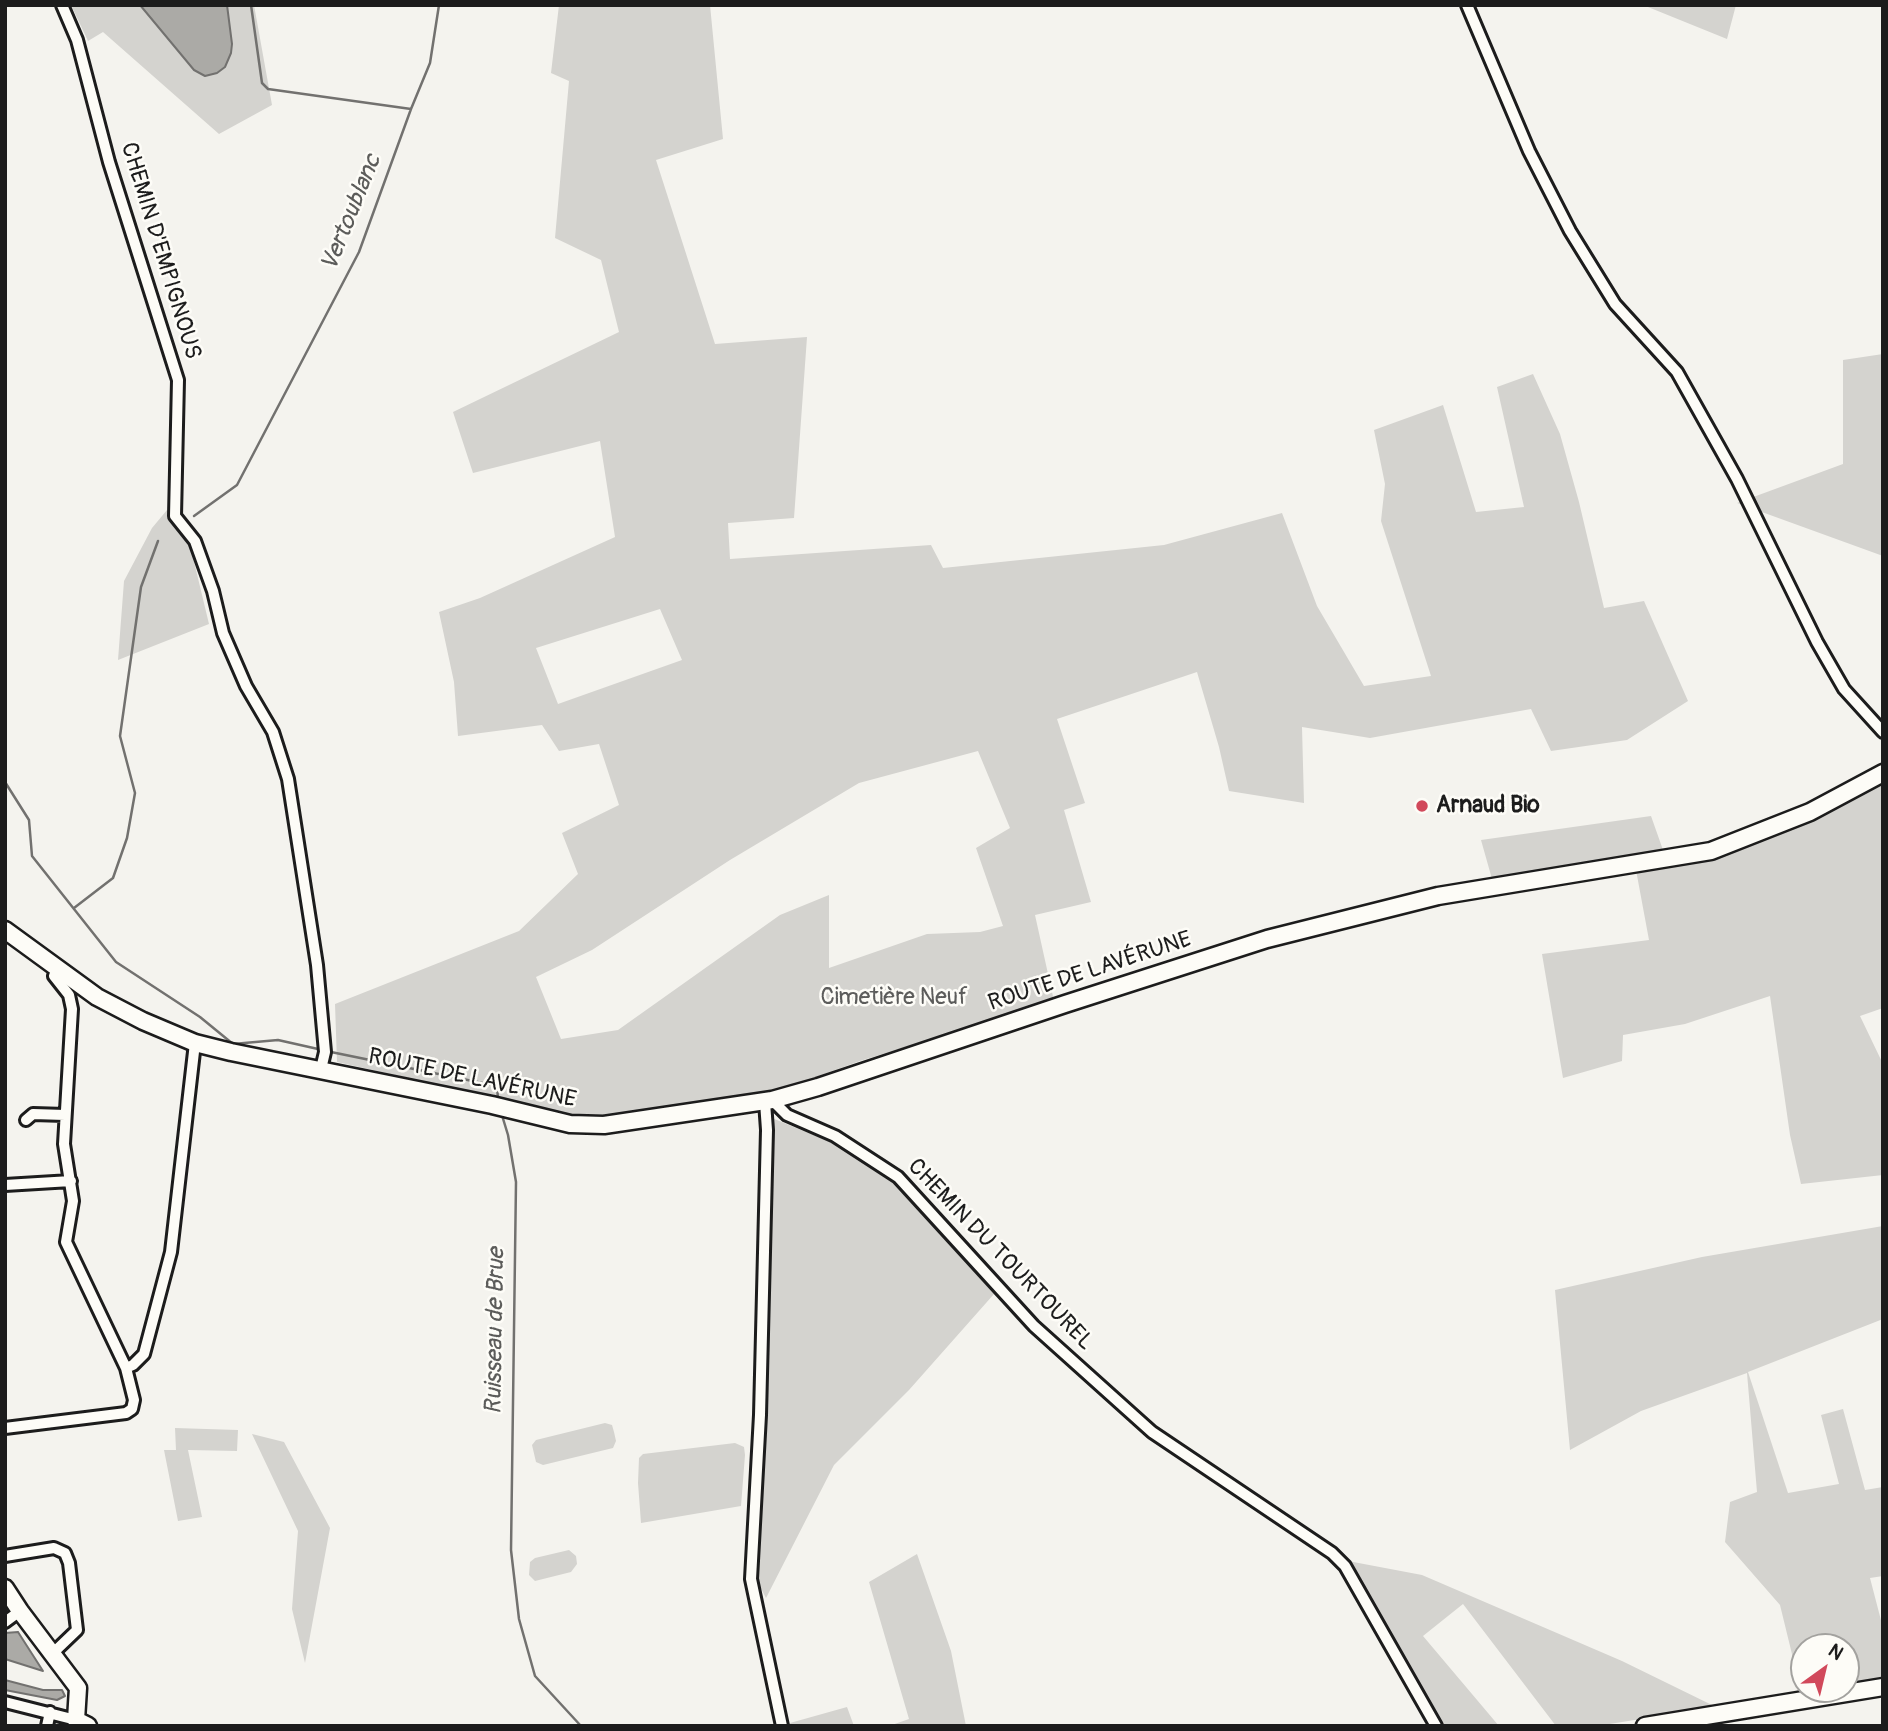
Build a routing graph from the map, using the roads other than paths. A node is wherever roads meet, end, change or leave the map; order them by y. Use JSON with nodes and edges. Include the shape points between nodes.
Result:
{"nodes":[{"id":1,"x":62,"y":5,"type":"edge"},
{"id":2,"x":1467,"y":5,"type":"edge"},
{"id":3,"x":1883,"y":732,"type":"edge"},
{"id":4,"x":1883,"y":773,"type":"edge"},
{"id":5,"x":5,"y":930,"type":"edge"},
{"id":6,"x":57,"y":968,"type":"junction"},
{"id":7,"x":195,"y":1043,"type":"junction"},
{"id":8,"x":321,"y":1069,"type":"junction"},
{"id":9,"x":769,"y":1101,"type":"junction"},
{"id":10,"x":65,"y":1115,"type":"junction"},
{"id":11,"x":26,"y":1120,"type":"dead end"},
{"id":12,"x":71,"y":1181,"type":"junction"},
{"id":13,"x":5,"y":1185,"type":"edge"},
{"id":14,"x":126,"y":1368,"type":"junction"},
{"id":15,"x":5,"y":1428,"type":"edge"},
{"id":16,"x":5,"y":1556,"type":"edge"},
{"id":17,"x":5,"y":1588,"type":"edge"},
{"id":18,"x":20,"y":1611,"type":"junction"},
{"id":19,"x":5,"y":1622,"type":"edge"},
{"id":20,"x":52,"y":1654,"type":"junction"},
{"id":21,"x":1883,"y":1687,"type":"edge"},
{"id":22,"x":5,"y":1702,"type":"edge"},
{"id":23,"x":50,"y":1712,"type":"junction"},
{"id":24,"x":82,"y":1723,"type":"edge"},
{"id":25,"x":47,"y":1726,"type":"edge"},
{"id":26,"x":782,"y":1726,"type":"edge"},
{"id":27,"x":1436,"y":1726,"type":"edge"},
{"id":28,"x":1645,"y":1726,"type":"edge"}],
"edges":[{"from":1,"to":8,"type":"street","name":"CHEMIN D'EMPIGNOUS","via":[[77,40],[109,162],[178,380],[175,516],[195,541],[223,633],[273,732],[288,779],[317,964],[325,1052]]},
{"from":2,"to":3,"type":"street","via":[[1570,231],[1615,304],[1677,372],[1837,678]]},
{"from":4,"to":9,"type":"street","name":"ROUTE DE LAVÉRUNE","via":[[1810,812],[1711,851],[1438,896],[1267,939]]},
{"from":5,"to":6,"type":"street","name":"ROUTE DE LAVÉRUNE"},
{"from":6,"to":7,"type":"street","name":"ROUTE DE LAVÉRUNE","via":[[97,997]]},
{"from":6,"to":10,"type":"street","via":[[54,976],[69,995],[72,1009]]},
{"from":7,"to":8,"type":"street","name":"ROUTE DE LAVÉRUNE"},
{"from":7,"to":14,"type":"street","via":[[171,1252],[144,1354]]},
{"from":8,"to":9,"type":"street","name":"ROUTE DE LAVÉRUNE","via":[[588,1126]]},
{"from":9,"to":26,"type":"street","via":[[751,1579]]},
{"from":9,"to":27,"type":"street","name":"CHEMIN DU TOURTOUREL","via":[[898,1177],[1034,1326],[1152,1432],[1332,1553],[1345,1566]]},
{"from":10,"to":11,"type":"street","via":[[33,1114]]},
{"from":10,"to":12,"type":"street","via":[[64,1144]]},
{"from":12,"to":13,"type":"street"},
{"from":12,"to":14,"type":"street","via":[[73,1201],[66,1242]]},
{"from":14,"to":15,"type":"street","via":[[134,1400],[126,1413]]},
{"from":16,"to":20,"type":"street","via":[[54,1548],[65,1553],[77,1630]]},
{"from":17,"to":18,"type":"street"},
{"from":18,"to":19,"type":"street"},
{"from":18,"to":20,"type":"street"},
{"from":20,"to":24,"type":"street","via":[[78,1688]]},
{"from":21,"to":28,"type":"street"},
{"from":22,"to":23,"type":"street"},
{"from":23,"to":24,"type":"street"},
{"from":23,"to":25,"type":"street"}]}
